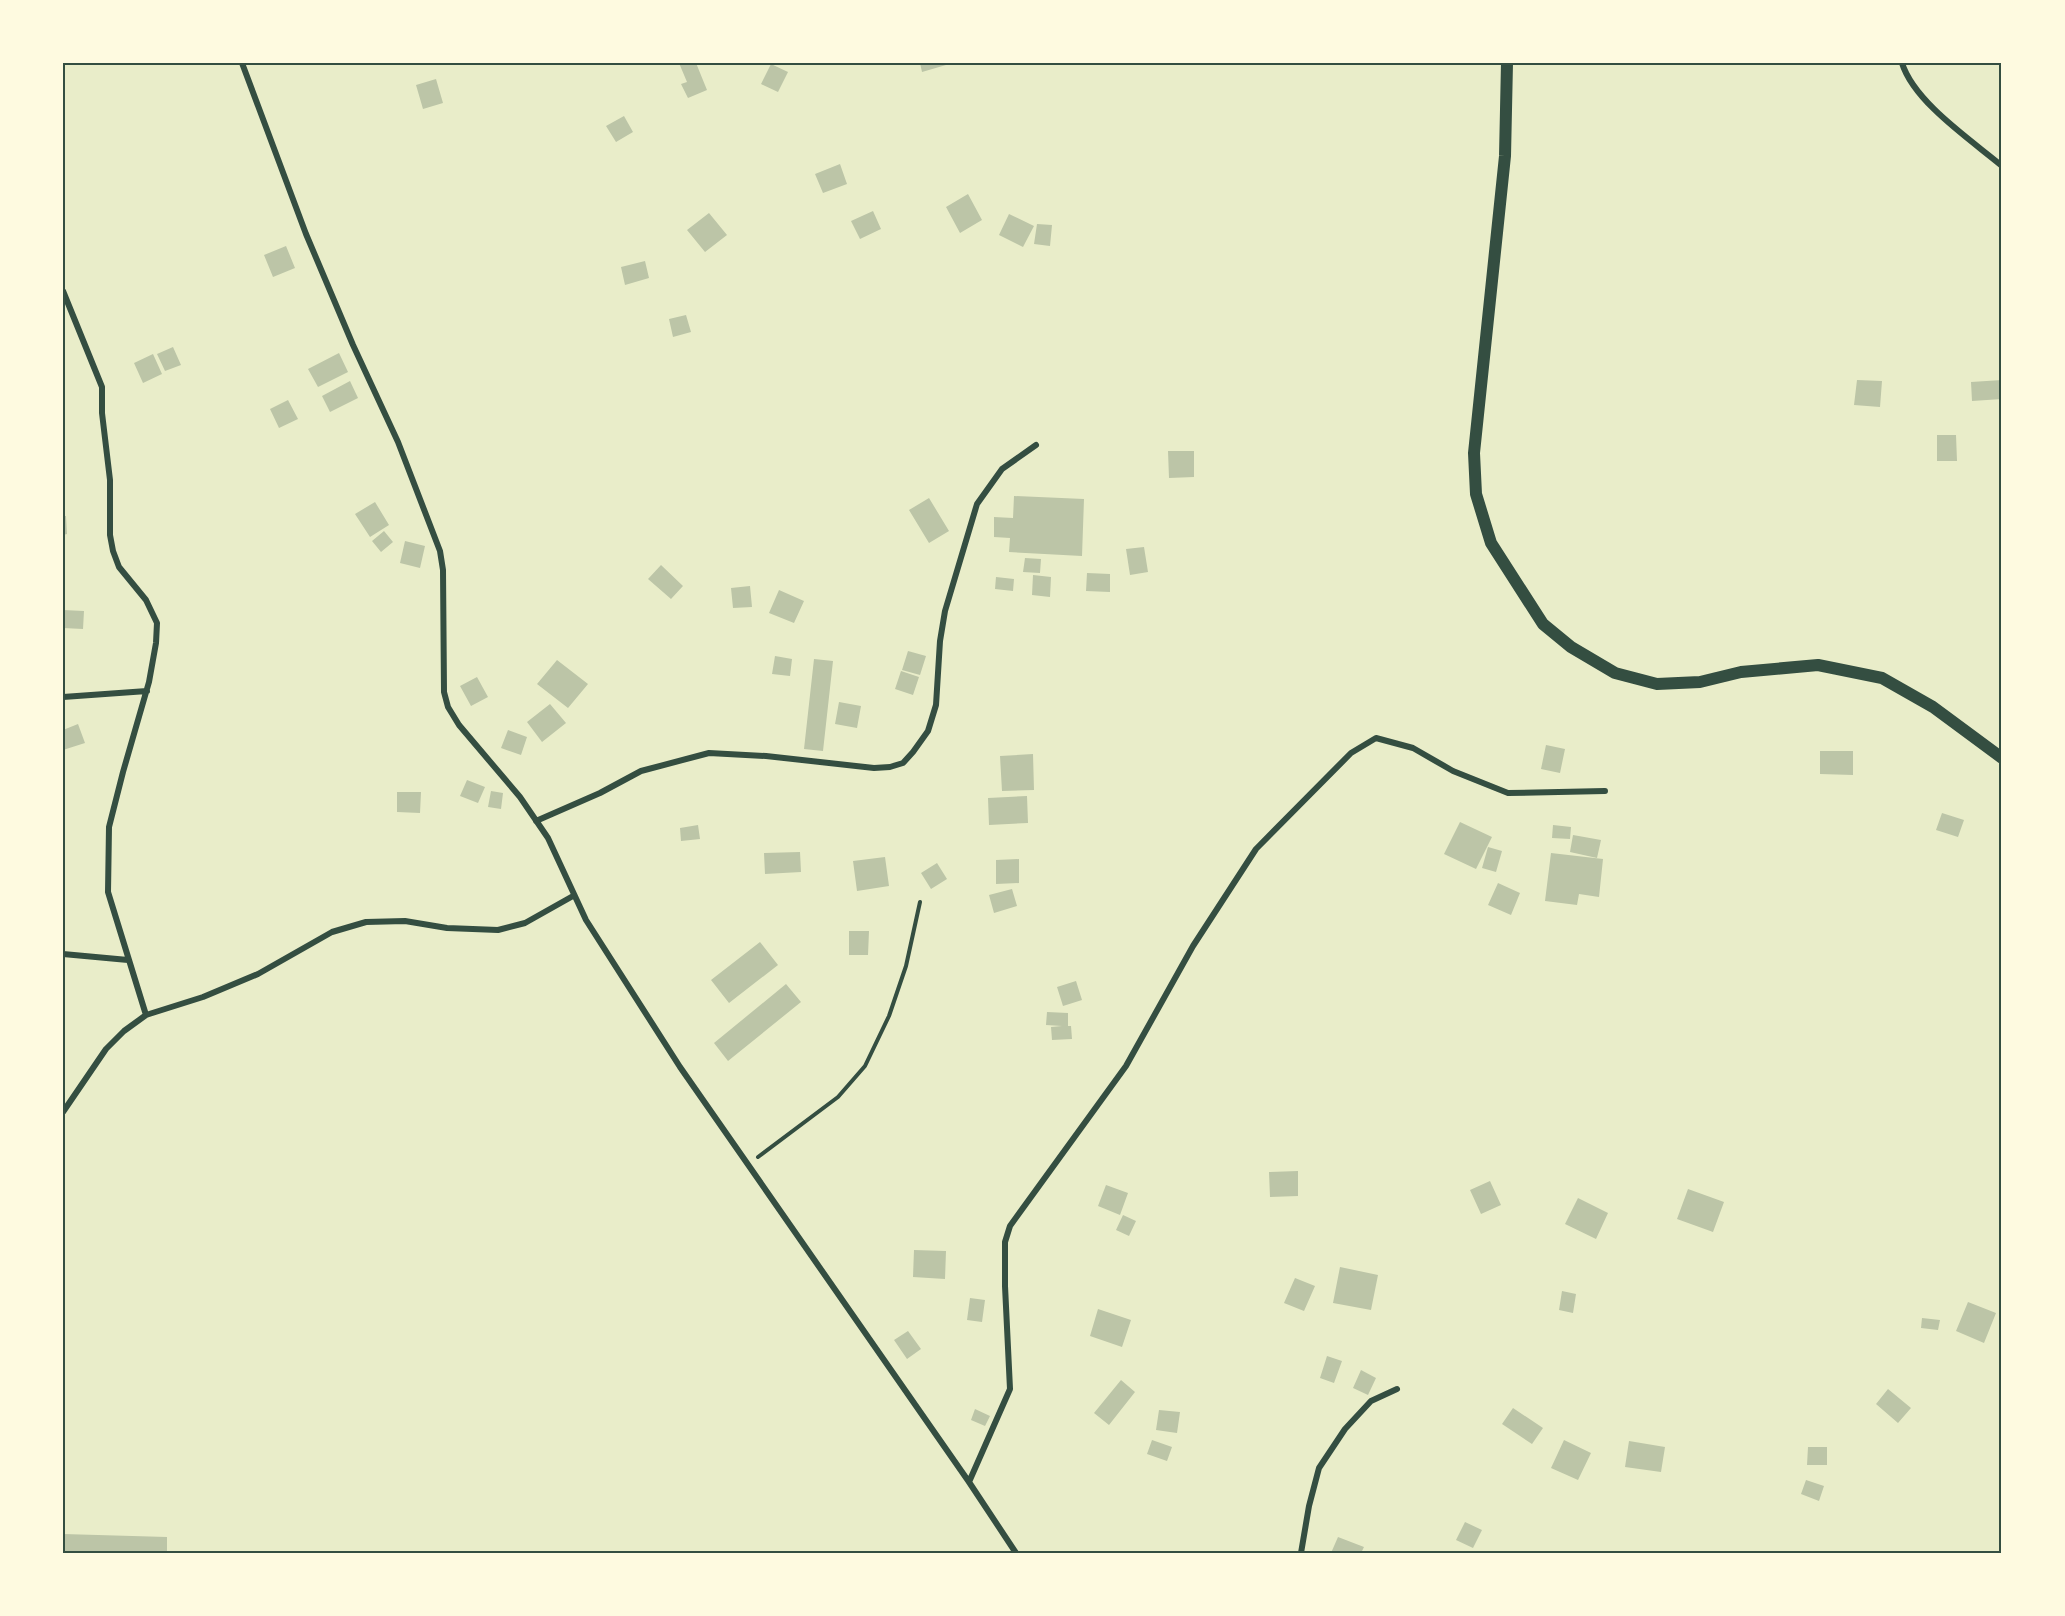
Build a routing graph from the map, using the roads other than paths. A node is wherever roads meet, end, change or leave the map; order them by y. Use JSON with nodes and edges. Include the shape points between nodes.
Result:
{"nodes":[{"id":1,"x":242,"y":63,"type":"edge"},
{"id":2,"x":1507,"y":63,"type":"edge"},
{"id":3,"x":1902,"y":63,"type":"edge"},
{"id":4,"x":2002,"y":166,"type":"edge"},
{"id":5,"x":63,"y":291,"type":"edge"},
{"id":6,"x":1036,"y":445,"type":"dead end"},
{"id":7,"x":147,"y":691,"type":"junction"},
{"id":8,"x":63,"y":697,"type":"edge"},
{"id":9,"x":2002,"y":758,"type":"edge"},
{"id":10,"x":1605,"y":791,"type":"dead end"},
{"id":11,"x":536,"y":821,"type":"junction"},
{"id":12,"x":573,"y":896,"type":"junction"},
{"id":13,"x":63,"y":954,"type":"edge"},
{"id":14,"x":128,"y":960,"type":"junction"},
{"id":15,"x":147,"y":1015,"type":"junction"},
{"id":16,"x":63,"y":1112,"type":"edge"},
{"id":17,"x":1397,"y":1389,"type":"dead end"},
{"id":18,"x":969,"y":1482,"type":"junction"},
{"id":19,"x":1016,"y":1553,"type":"edge"},
{"id":20,"x":1301,"y":1553,"type":"edge"}],
"edges":[{"from":1,"to":11,"type":"street","via":[[306,234],[398,442],[440,551],[444,692],[448,707]]},
{"from":2,"to":9,"type":"main road","via":[[1505,156],[1474,453],[1476,494],[1491,543],[1543,624],[1571,647],[1615,673],[1657,684],[1700,682],[1741,672],[1818,665],[1882,678],[1933,707]]},
{"from":3,"to":4,"type":"street","via":[[1921,96]]},
{"from":5,"to":7,"type":"street","via":[[102,387],[113,551],[119,567],[147,600],[157,623]]},
{"from":6,"to":11,"type":"street","via":[[1002,469],[977,504],[945,611],[936,705],[928,731],[903,763],[874,768],[710,753],[641,771]]},
{"from":7,"to":8,"type":"street"},
{"from":7,"to":14,"type":"street","via":[[109,827],[108,892]]},
{"from":10,"to":18,"type":"street","via":[[1508,793],[1453,771],[1413,747],[1377,738],[1351,753],[1256,849],[1193,946],[1126,1066],[1010,1226],[1005,1242],[1010,1389]]},
{"from":11,"to":12,"type":"street","via":[[548,838]]},
{"from":12,"to":15,"type":"street","via":[[525,923],[498,930],[405,921],[366,922],[332,932],[247,979]]},
{"from":12,"to":18,"type":"street","via":[[680,1067]]},
{"from":13,"to":14,"type":"street"},
{"from":14,"to":15,"type":"street"},
{"from":15,"to":16,"type":"street","via":[[124,1030],[106,1049]]},
{"from":17,"to":20,"type":"street","via":[[1371,1401],[1319,1468]]},
{"from":18,"to":19,"type":"street"}]}
